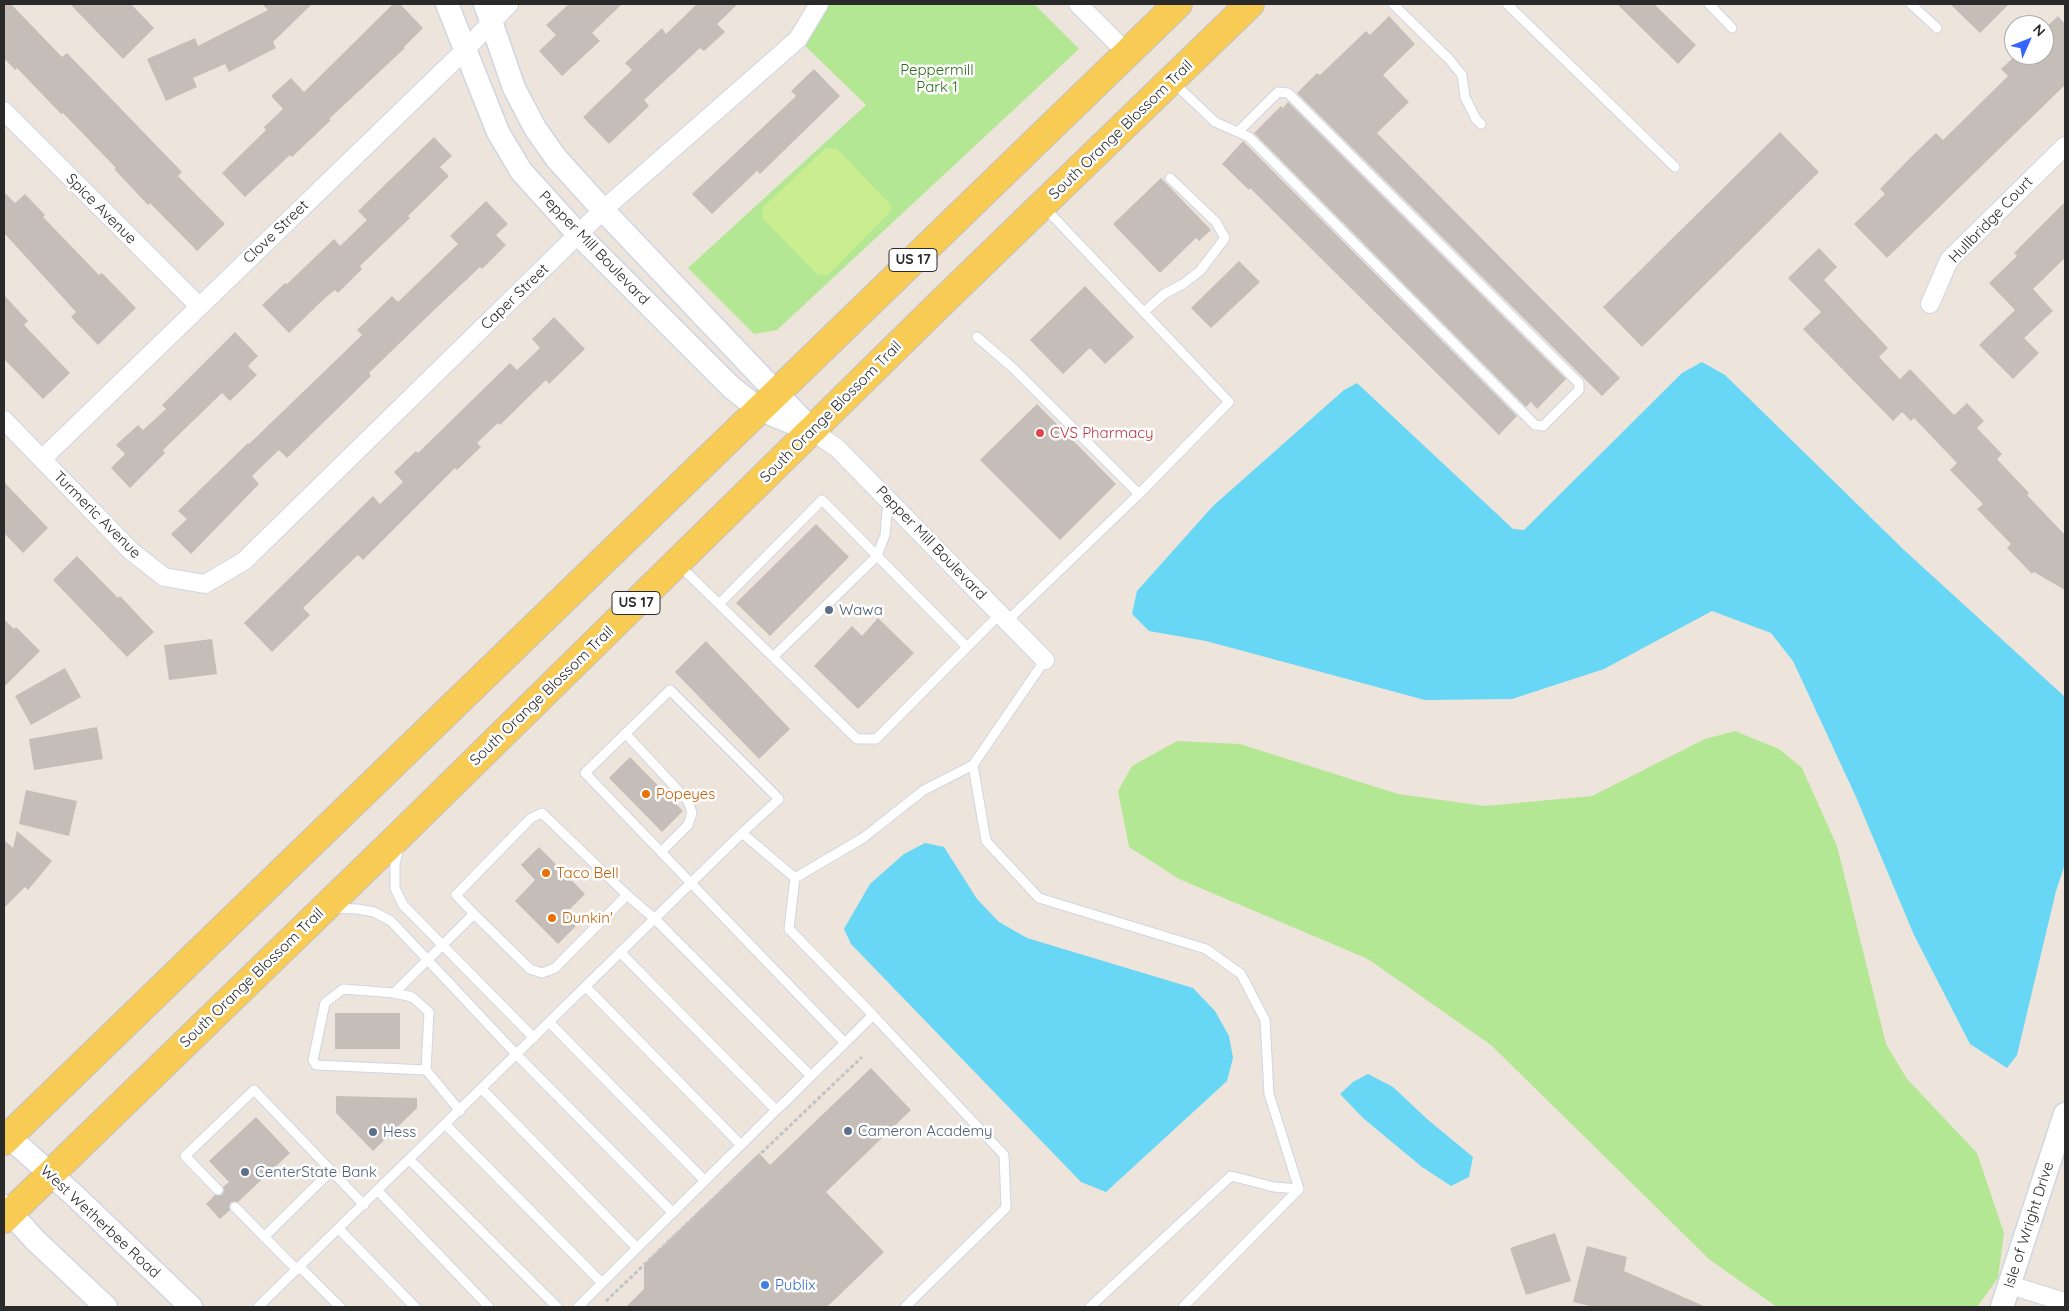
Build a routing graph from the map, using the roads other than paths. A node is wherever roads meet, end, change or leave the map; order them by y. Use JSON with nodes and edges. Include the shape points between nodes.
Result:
{"nodes":[{"id":1,"x":447,"y":4,"type":"edge"},
{"id":2,"x":510,"y":4,"type":"edge"},
{"id":3,"x":819,"y":4,"type":"edge"},
{"id":4,"x":1078,"y":4,"type":"edge"},
{"id":5,"x":1178,"y":4,"type":"edge"},
{"id":6,"x":1250,"y":4,"type":"edge"},
{"id":7,"x":1393,"y":4,"type":"edge"},
{"id":8,"x":1507,"y":4,"type":"edge"},
{"id":9,"x":1709,"y":4,"type":"edge"},
{"id":10,"x":1912,"y":4,"type":"edge"},
{"id":11,"x":488,"y":12,"type":"edge"},
{"id":12,"x":1732,"y":28,"type":"dead end"},
{"id":13,"x":1937,"y":28,"type":"dead end"},
{"id":14,"x":465,"y":50,"type":"junction"},
{"id":15,"x":1127,"y":53,"type":"junction"},
{"id":16,"x":1171,"y":80,"type":"junction"},
{"id":17,"x":4,"y":111,"type":"edge"},
{"id":18,"x":1481,"y":124,"type":"dead end"},
{"id":19,"x":1238,"y":132,"type":"junction"},
{"id":20,"x":2065,"y":146,"type":"edge"},
{"id":21,"x":1675,"y":167,"type":"dead end"},
{"id":22,"x":1170,"y":178,"type":"dead end"},
{"id":23,"x":1043,"y":206,"type":"junction"},
{"id":24,"x":603,"y":210,"type":"junction"},
{"id":25,"x":578,"y":234,"type":"junction"},
{"id":26,"x":1930,"y":304,"type":"dead end"},
{"id":27,"x":198,"y":306,"type":"junction"},
{"id":28,"x":1144,"y":312,"type":"junction"},
{"id":29,"x":977,"y":337,"type":"dead end"},
{"id":30,"x":768,"y":400,"type":"junction"},
{"id":31,"x":4,"y":420,"type":"edge"},
{"id":32,"x":812,"y":430,"type":"junction"},
{"id":33,"x":42,"y":459,"type":"junction"},
{"id":34,"x":1139,"y":494,"type":"junction"},
{"id":35,"x":888,"y":500,"type":"junction"},
{"id":36,"x":877,"y":556,"type":"junction"},
{"id":37,"x":678,"y":563,"type":"junction"},
{"id":38,"x":205,"y":584,"type":"joint"},
{"id":39,"x":719,"y":604,"type":"junction"},
{"id":40,"x":1003,"y":617,"type":"junction"},
{"id":41,"x":967,"y":647,"type":"junction"},
{"id":42,"x":773,"y":657,"type":"junction"},
{"id":43,"x":1045,"y":660,"type":"joint"},
{"id":44,"x":625,"y":733,"type":"junction"},
{"id":45,"x":973,"y":765,"type":"junction"},
{"id":46,"x":402,"y":833,"type":"junction"},
{"id":47,"x":742,"y":833,"type":"junction"},
{"id":48,"x":662,"y":852,"type":"junction"},
{"id":49,"x":795,"y":878,"type":"junction"},
{"id":50,"x":692,"y":882,"type":"junction"},
{"id":51,"x":627,"y":895,"type":"junction"},
{"id":52,"x":324,"y":908,"type":"junction"},
{"id":53,"x":474,"y":914,"type":"junction"},
{"id":54,"x":655,"y":919,"type":"junction"},
{"id":55,"x":442,"y":944,"type":"junction"},
{"id":56,"x":621,"y":953,"type":"junction"},
{"id":57,"x":427,"y":959,"type":"junction"},
{"id":58,"x":586,"y":987,"type":"junction"},
{"id":59,"x":394,"y":993,"type":"junction"},
{"id":60,"x":873,"y":1015,"type":"junction"},
{"id":61,"x":550,"y":1023,"type":"junction"},
{"id":62,"x":534,"y":1038,"type":"junction"},
{"id":63,"x":845,"y":1042,"type":"junction"},
{"id":64,"x":517,"y":1055,"type":"junction"},
{"id":65,"x":426,"y":1070,"type":"junction"},
{"id":66,"x":811,"y":1076,"type":"junction"},
{"id":67,"x":482,"y":1090,"type":"junction"},
{"id":68,"x":460,"y":1110,"type":"junction"},
{"id":69,"x":776,"y":1110,"type":"junction"},
{"id":70,"x":2065,"y":1114,"type":"edge"},
{"id":71,"x":446,"y":1124,"type":"junction"},
{"id":72,"x":5,"y":1137,"type":"edge"},
{"id":73,"x":741,"y":1146,"type":"junction"},
{"id":74,"x":410,"y":1160,"type":"junction"},
{"id":75,"x":331,"y":1171,"type":"junction"},
{"id":76,"x":50,"y":1174,"type":"junction"},
{"id":77,"x":705,"y":1181,"type":"junction"},
{"id":78,"x":1299,"y":1189,"type":"junction"},
{"id":79,"x":218,"y":1190,"type":"dead end"},
{"id":80,"x":378,"y":1191,"type":"junction"},
{"id":81,"x":364,"y":1205,"type":"junction"},
{"id":82,"x":235,"y":1207,"type":"dead end"},
{"id":83,"x":6,"y":1212,"type":"edge"},
{"id":84,"x":673,"y":1213,"type":"junction"},
{"id":85,"x":339,"y":1229,"type":"junction"},
{"id":86,"x":264,"y":1237,"type":"junction"},
{"id":87,"x":637,"y":1248,"type":"junction"},
{"id":88,"x":298,"y":1268,"type":"junction"},
{"id":89,"x":602,"y":1283,"type":"junction"},
{"id":90,"x":2010,"y":1285,"type":"junction"},
{"id":91,"x":2065,"y":1302,"type":"edge"},
{"id":92,"x":106,"y":1307,"type":"edge"},
{"id":93,"x":191,"y":1307,"type":"edge"},
{"id":94,"x":258,"y":1307,"type":"edge"},
{"id":95,"x":340,"y":1307,"type":"edge"},
{"id":96,"x":416,"y":1307,"type":"edge"},
{"id":97,"x":488,"y":1307,"type":"edge"},
{"id":98,"x":556,"y":1307,"type":"edge"},
{"id":99,"x":578,"y":1307,"type":"edge"},
{"id":100,"x":905,"y":1307,"type":"edge"},
{"id":101,"x":1090,"y":1307,"type":"edge"},
{"id":102,"x":1183,"y":1307,"type":"edge"},
{"id":103,"x":2002,"y":1307,"type":"edge"}],
"edges":[{"from":1,"to":14,"type":"street","name":"Pepper Mill Boulevard"},
{"from":2,"to":11,"type":"street","name":"Clove Street"},
{"from":3,"to":24,"type":"street","name":"Caper Street","via":[[798,40]]},
{"from":4,"to":15,"type":"street"},
{"from":5,"to":15,"type":"main road","number":"US 17"},
{"from":6,"to":16,"type":"main road","name":"South Orange Blossom Trail","number":"US 17"},
{"from":7,"to":18,"type":"lane","via":[[1449,58],[1462,75],[1465,97]]},
{"from":8,"to":21,"type":"lane"},
{"from":9,"to":12,"type":"lane"},
{"from":10,"to":13,"type":"lane"},
{"from":11,"to":14,"type":"street","name":"Clove Street"},
{"from":11,"to":24,"type":"street","name":"Pepper Mill Boulevard","via":[[514,88],[535,128],[556,158]]},
{"from":14,"to":25,"type":"street","name":"Pepper Mill Boulevard","via":[[498,132],[521,171]]},
{"from":14,"to":27,"type":"street","name":"Clove Street"},
{"from":15,"to":30,"type":"main road","number":"US 17"},
{"from":16,"to":19,"type":"lane","via":[[1215,122]]},
{"from":16,"to":23,"type":"main road","name":"South Orange Blossom Trail","number":"US 17"},
{"from":17,"to":27,"type":"street","name":"Spice Avenue"},
{"from":19,"to":19,"type":"lane","via":[[1249,136],[1535,425],[1543,426],[1579,390],[1579,383],[1288,93],[1278,92]]},
{"from":20,"to":26,"type":"street","name":"Hullbridge Court","via":[[1949,260]]},
{"from":22,"to":28,"type":"lane","via":[[1216,222],[1225,238],[1200,271],[1164,294]]},
{"from":23,"to":28,"type":"lane"},
{"from":23,"to":32,"type":"main road","name":"South Orange Blossom Trail","number":"US 17"},
{"from":24,"to":25,"type":"street","name":"Caper Street"},
{"from":24,"to":30,"type":"street","name":"Pepper Mill Boulevard"},
{"from":25,"to":30,"type":"street","name":"Pepper Mill Boulevard","via":[[732,388]]},
{"from":25,"to":38,"type":"street","name":"Caper Street","via":[[244,562]]},
{"from":27,"to":33,"type":"street","name":"Clove Street"},
{"from":28,"to":34,"type":"lane","via":[[1229,402]]},
{"from":29,"to":34,"type":"lane","via":[[1013,368]]},
{"from":30,"to":32,"type":"street","name":"Pepper Mill Boulevard"},
{"from":30,"to":72,"type":"main road","number":"US 17"},
{"from":31,"to":33,"type":"street","name":"Turmeric Avenue"},
{"from":32,"to":35,"type":"street","name":"Pepper Mill Boulevard","via":[[837,448]]},
{"from":32,"to":37,"type":"main road","name":"South Orange Blossom Trail","number":"US 17"},
{"from":33,"to":38,"type":"street","name":"Turmeric Avenue","via":[[131,551],[164,577]]},
{"from":34,"to":40,"type":"lane","via":[[1048,582]]},
{"from":35,"to":36,"type":"lane","via":[[885,535]]},
{"from":35,"to":40,"type":"street","name":"Pepper Mill Boulevard"},
{"from":36,"to":39,"type":"lane","via":[[822,500]]},
{"from":36,"to":41,"type":"lane"},
{"from":36,"to":42,"type":"lane"},
{"from":37,"to":39,"type":"lane"},
{"from":37,"to":46,"type":"main road","name":"South Orange Blossom Trail","number":"US 17"},
{"from":39,"to":42,"type":"lane"},
{"from":40,"to":41,"type":"lane"},
{"from":40,"to":43,"type":"street","name":"Pepper Mill Boulevard"},
{"from":41,"to":42,"type":"lane","via":[[876,738],[866,740],[856,739]]},
{"from":43,"to":45,"type":"lane"},
{"from":44,"to":47,"type":"lane","via":[[670,690],[779,799]]},
{"from":44,"to":48,"type":"lane","via":[[688,801],[692,813],[688,825]]},
{"from":44,"to":48,"type":"lane","via":[[584,773]]},
{"from":45,"to":49,"type":"lane","via":[[924,790],[863,838]]},
{"from":45,"to":78,"type":"lane","via":[[986,841],[1039,898],[1206,949],[1242,974],[1265,1020],[1269,1094]]},
{"from":46,"to":52,"type":"main road","name":"South Orange Blossom Trail","number":"US 17"},
{"from":46,"to":55,"type":"lane","via":[[395,864],[395,888],[404,904]]},
{"from":47,"to":49,"type":"lane"},
{"from":47,"to":50,"type":"lane"},
{"from":48,"to":50,"type":"lane"},
{"from":49,"to":60,"type":"lane","via":[[789,929]]},
{"from":50,"to":54,"type":"lane"},
{"from":50,"to":63,"type":"lane"},
{"from":51,"to":53,"type":"lane","via":[[555,968],[542,973],[530,970]]},
{"from":51,"to":53,"type":"lane","via":[[542,813],[531,818],[456,895]]},
{"from":51,"to":54,"type":"lane"},
{"from":52,"to":57,"type":"lane","via":[[374,912],[391,921]]},
{"from":52,"to":76,"type":"main road","name":"South Orange Blossom Trail","number":"US 17"},
{"from":53,"to":55,"type":"lane"},
{"from":54,"to":56,"type":"lane"},
{"from":54,"to":66,"type":"lane"},
{"from":55,"to":57,"type":"lane"},
{"from":55,"to":62,"type":"lane"},
{"from":56,"to":58,"type":"lane"},
{"from":56,"to":69,"type":"lane"},
{"from":57,"to":59,"type":"lane"},
{"from":57,"to":64,"type":"lane"},
{"from":58,"to":61,"type":"lane"},
{"from":58,"to":73,"type":"lane"},
{"from":59,"to":65,"type":"lane","via":[[412,997],[429,1012]]},
{"from":59,"to":65,"type":"lane","via":[[344,989],[325,1003],[313,1060],[316,1065]]},
{"from":60,"to":63,"type":"lane"},
{"from":60,"to":100,"type":"lane","via":[[1004,1155],[1006,1208]]},
{"from":61,"to":62,"type":"lane"},
{"from":61,"to":77,"type":"lane"},
{"from":62,"to":64,"type":"lane"},
{"from":63,"to":66,"type":"lane"},
{"from":64,"to":67,"type":"lane"},
{"from":64,"to":84,"type":"lane"},
{"from":65,"to":68,"type":"lane"},
{"from":66,"to":69,"type":"lane"},
{"from":67,"to":68,"type":"lane"},
{"from":67,"to":87,"type":"lane"},
{"from":68,"to":71,"type":"lane"},
{"from":69,"to":73,"type":"lane"},
{"from":70,"to":90,"type":"street","name":"Isle of Wright Drive"},
{"from":71,"to":74,"type":"lane"},
{"from":71,"to":89,"type":"lane"},
{"from":72,"to":76,"type":"street","name":"West Wetherbee Road"},
{"from":73,"to":77,"type":"lane"},
{"from":74,"to":80,"type":"lane"},
{"from":74,"to":98,"type":"lane"},
{"from":75,"to":79,"type":"lane","via":[[254,1090],[185,1156]]},
{"from":75,"to":81,"type":"lane"},
{"from":75,"to":86,"type":"lane"},
{"from":76,"to":83,"type":"main road","name":"South Orange Blossom Trail","number":"US 17"},
{"from":76,"to":93,"type":"street","name":"West Wetherbee Road"},
{"from":77,"to":84,"type":"lane"},
{"from":78,"to":101,"type":"lane","via":[[1274,1187],[1231,1176]]},
{"from":78,"to":102,"type":"lane"},
{"from":80,"to":81,"type":"lane"},
{"from":80,"to":97,"type":"lane"},
{"from":81,"to":85,"type":"lane"},
{"from":82,"to":86,"type":"lane"},
{"from":83,"to":92,"type":"street"},
{"from":84,"to":87,"type":"lane"},
{"from":85,"to":88,"type":"lane"},
{"from":85,"to":96,"type":"lane"},
{"from":86,"to":88,"type":"lane"},
{"from":87,"to":89,"type":"lane"},
{"from":88,"to":94,"type":"lane"},
{"from":88,"to":95,"type":"lane"},
{"from":89,"to":99,"type":"lane"},
{"from":90,"to":91,"type":"street"},
{"from":90,"to":103,"type":"street","name":"Isle of Wright Drive"}]}
